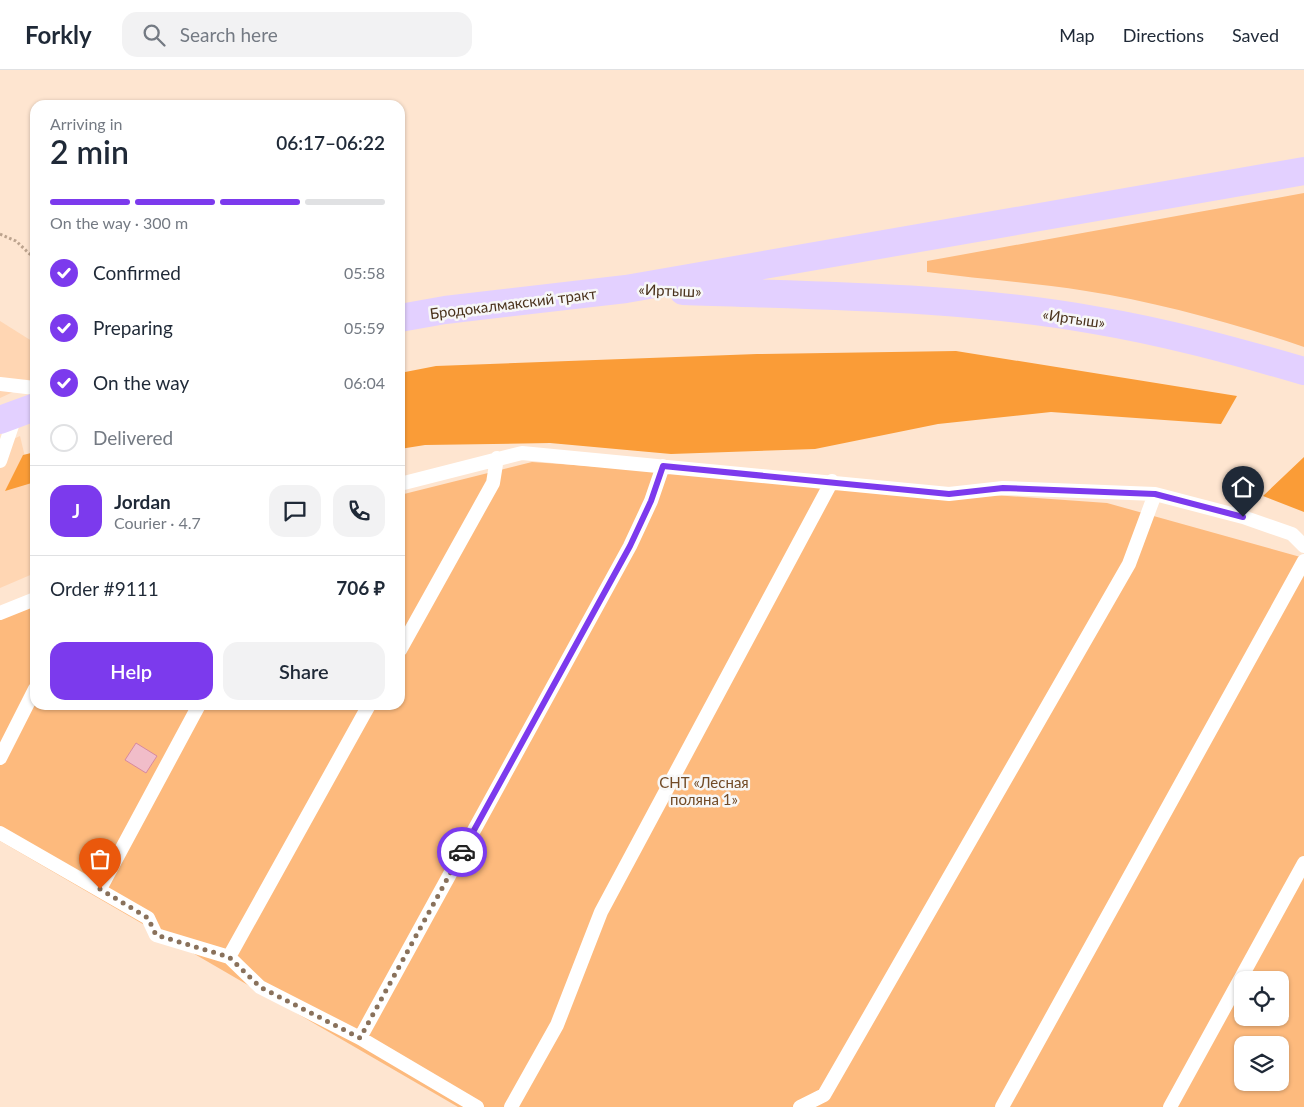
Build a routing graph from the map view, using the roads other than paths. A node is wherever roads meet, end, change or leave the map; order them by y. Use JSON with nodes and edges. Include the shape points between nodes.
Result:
{"nodes":[{"id":1,"x":1304,"y":171,"type":"edge"},
{"id":2,"x":626,"y":289,"type":"junction"},
{"id":3,"x":405,"y":317,"type":"edge"},
{"id":4,"x":1304,"y":371,"type":"edge"},
{"id":5,"x":0,"y":384,"type":"edge"},
{"id":6,"x":30,"y":387,"type":"edge"},
{"id":7,"x":17,"y":413,"type":"edge"},
{"id":8,"x":497,"y":458,"type":"junction"},
{"id":9,"x":0,"y":461,"type":"edge"},
{"id":10,"x":663,"y":466,"type":"junction"},
{"id":11,"x":832,"y":481,"type":"junction"},
{"id":12,"x":405,"y":483,"type":"edge"},
{"id":13,"x":1155,"y":494,"type":"junction"},
{"id":14,"x":1304,"y":546,"type":"edge"},
{"id":15,"x":1304,"y":561,"type":"edge"},
{"id":16,"x":30,"y":600,"type":"edge"},
{"id":17,"x":0,"y":613,"type":"edge"},
{"id":18,"x":405,"y":641,"type":"edge"},
{"id":19,"x":30,"y":699,"type":"edge"},
{"id":20,"x":196,"y":710,"type":"edge"},
{"id":21,"x":366,"y":710,"type":"edge"},
{"id":22,"x":0,"y":758,"type":"edge"},
{"id":23,"x":0,"y":833,"type":"edge"},
{"id":24,"x":1304,"y":863,"type":"edge"},
{"id":25,"x":100,"y":889,"type":"junction"},
{"id":26,"x":229,"y":957,"type":"junction"},
{"id":27,"x":360,"y":1038,"type":"junction"},
{"id":28,"x":477,"y":1107,"type":"edge"},
{"id":29,"x":511,"y":1107,"type":"edge"},
{"id":30,"x":800,"y":1107,"type":"edge"},
{"id":31,"x":1002,"y":1107,"type":"edge"},
{"id":32,"x":1170,"y":1107,"type":"edge"}],
"edges":[{"from":1,"to":2,"type":"main road","name":"«Иртыш»"},
{"from":2,"to":3,"type":"main road","name":"Бродокалмакский тракт"},
{"from":2,"to":4,"type":"main road","name":"«Иртыш»","via":[[958,302],[1094,320],[1214,345]]},
{"from":5,"to":6,"type":"lane"},
{"from":7,"to":9,"type":"lane"},
{"from":8,"to":10,"type":"lane","via":[[522,453]]},
{"from":8,"to":12,"type":"lane"},
{"from":8,"to":18,"type":"lane","via":[[493,483]]},
{"from":10,"to":11,"type":"lane"},
{"from":10,"to":27,"type":"lane","via":[[630,546]]},
{"from":11,"to":13,"type":"lane","via":[[949,494],[1003,488]]},
{"from":11,"to":29,"type":"lane","via":[[601,912],[557,1025]]},
{"from":13,"to":14,"type":"lane","via":[[1284,531]]},
{"from":13,"to":30,"type":"lane","via":[[1129,564],[824,1095]]},
{"from":15,"to":31,"type":"lane"},
{"from":16,"to":17,"type":"lane"},
{"from":19,"to":22,"type":"lane"},
{"from":20,"to":25,"type":"lane"},
{"from":21,"to":26,"type":"lane"},
{"from":23,"to":25,"type":"lane"},
{"from":24,"to":32,"type":"lane"},
{"from":25,"to":26,"type":"lane","via":[[148,918],[156,935]]},
{"from":26,"to":27,"type":"lane","via":[[260,987]]},
{"from":27,"to":28,"type":"lane"}]}
